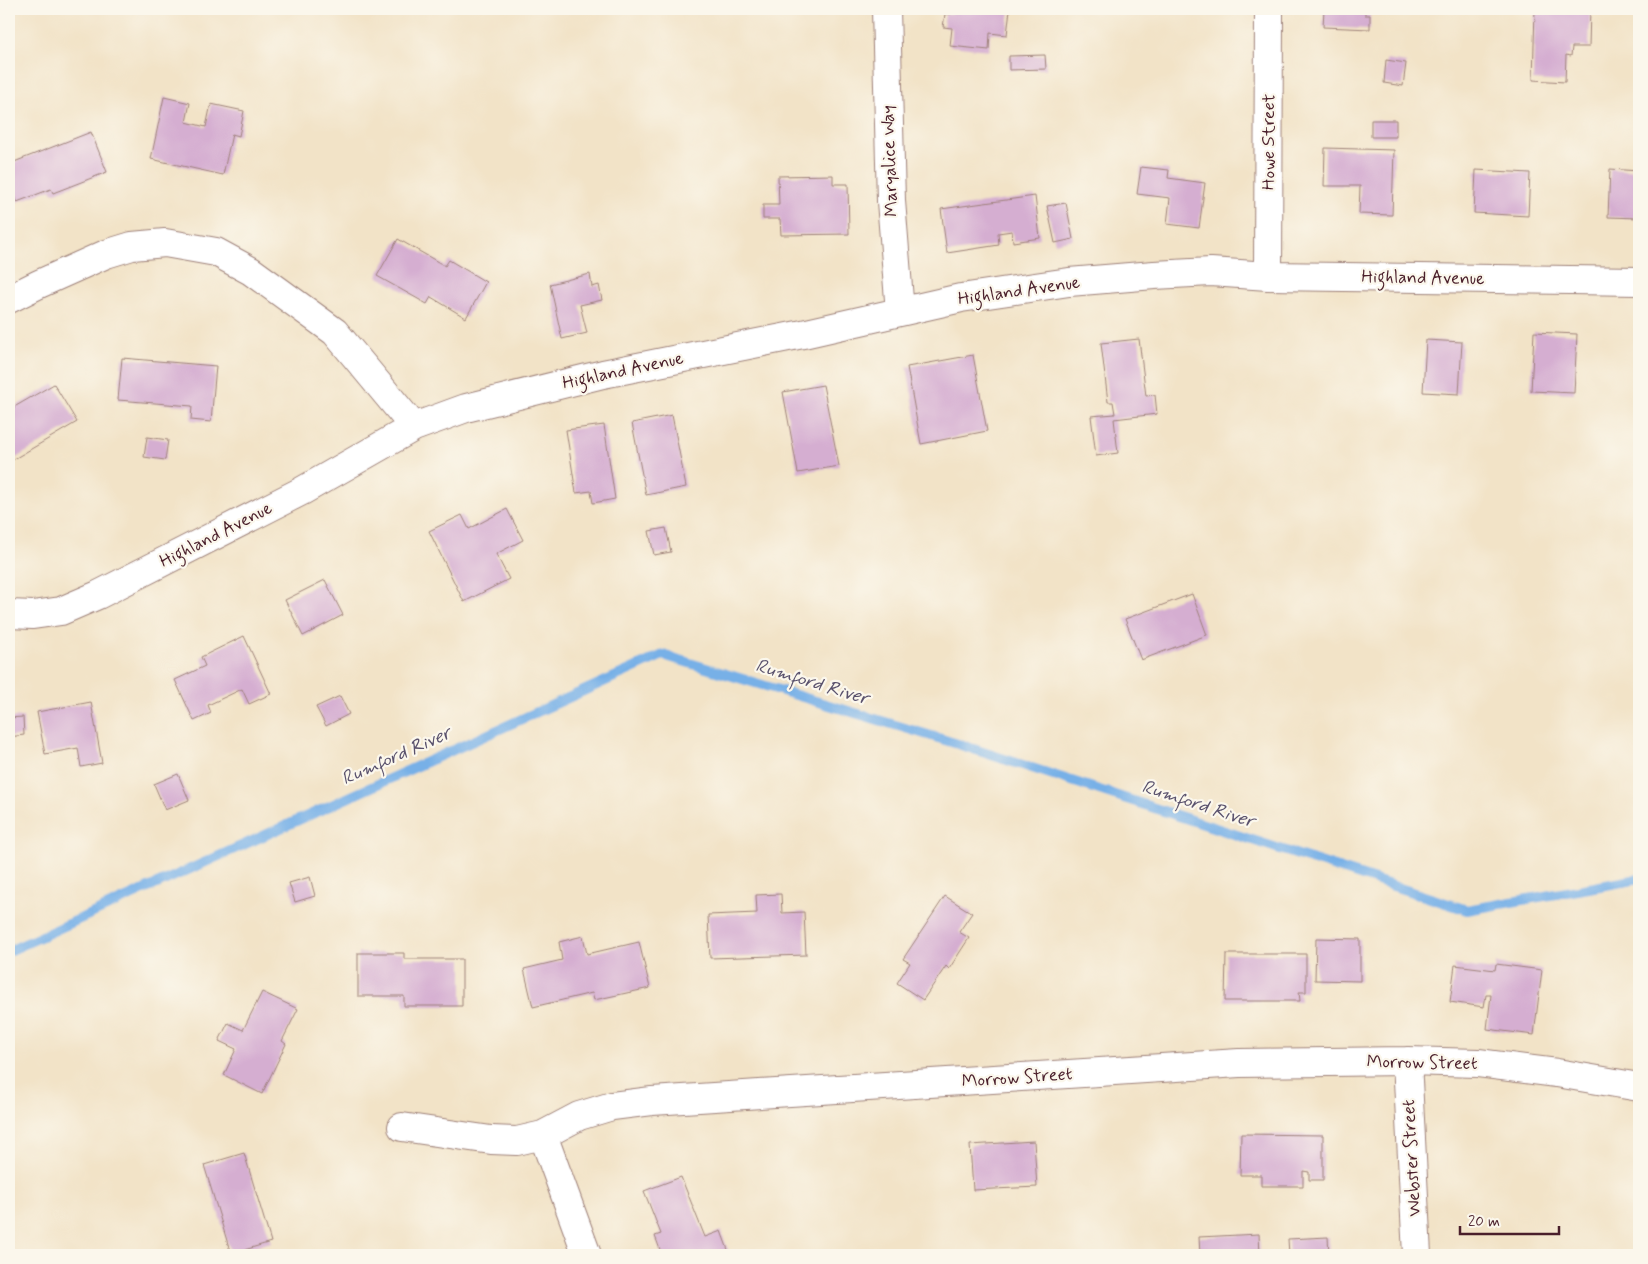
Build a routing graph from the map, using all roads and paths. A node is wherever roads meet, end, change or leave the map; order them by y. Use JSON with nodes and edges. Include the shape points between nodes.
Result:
{"nodes":[{"id":1,"x":886,"y":9,"type":"edge"},
{"id":2,"x":1269,"y":9,"type":"edge"},
{"id":3,"x":1268,"y":276,"type":"junction"},
{"id":4,"x":1639,"y":282,"type":"edge"},
{"id":5,"x":9,"y":299,"type":"edge"},
{"id":6,"x":900,"y":312,"type":"junction"},
{"id":7,"x":414,"y":427,"type":"junction"},
{"id":8,"x":9,"y":614,"type":"edge"},
{"id":9,"x":1407,"y":1061,"type":"junction"},
{"id":10,"x":1639,"y":1087,"type":"edge"},
{"id":11,"x":402,"y":1127,"type":"dead end"},
{"id":12,"x":544,"y":1135,"type":"junction"},
{"id":13,"x":587,"y":1255,"type":"edge"},
{"id":14,"x":1417,"y":1255,"type":"edge"}],
"edges":[{"from":1,"to":6,"type":"street","name":"Maryalice Way","via":[[890,201]]},
{"from":2,"to":3,"type":"street","name":"Howe Street"},
{"from":3,"to":4,"type":"street","name":"Highland Avenue"},
{"from":3,"to":6,"type":"street","name":"Highland Avenue","via":[[1211,272],[1069,282],[961,298]]},
{"from":5,"to":7,"type":"street","via":[[106,254],[132,246],[165,243],[216,252],[251,271],[335,332]]},
{"from":6,"to":7,"type":"street","name":"Highland Avenue","via":[[603,374],[466,408]]},
{"from":7,"to":8,"type":"street","name":"Highland Avenue","via":[[302,491],[98,595],[61,611],[33,616]]},
{"from":9,"to":10,"type":"street","name":"Morrow Street","via":[[1478,1063]]},
{"from":9,"to":12,"type":"street","name":"Morrow Street","via":[[1239,1063],[652,1101],[612,1106],[579,1116]]},
{"from":9,"to":14,"type":"street","name":"Webster Street"},
{"from":11,"to":12,"type":"street","name":"Morrow Street","via":[[491,1140],[517,1141]]},
{"from":12,"to":13,"type":"street"}]}
